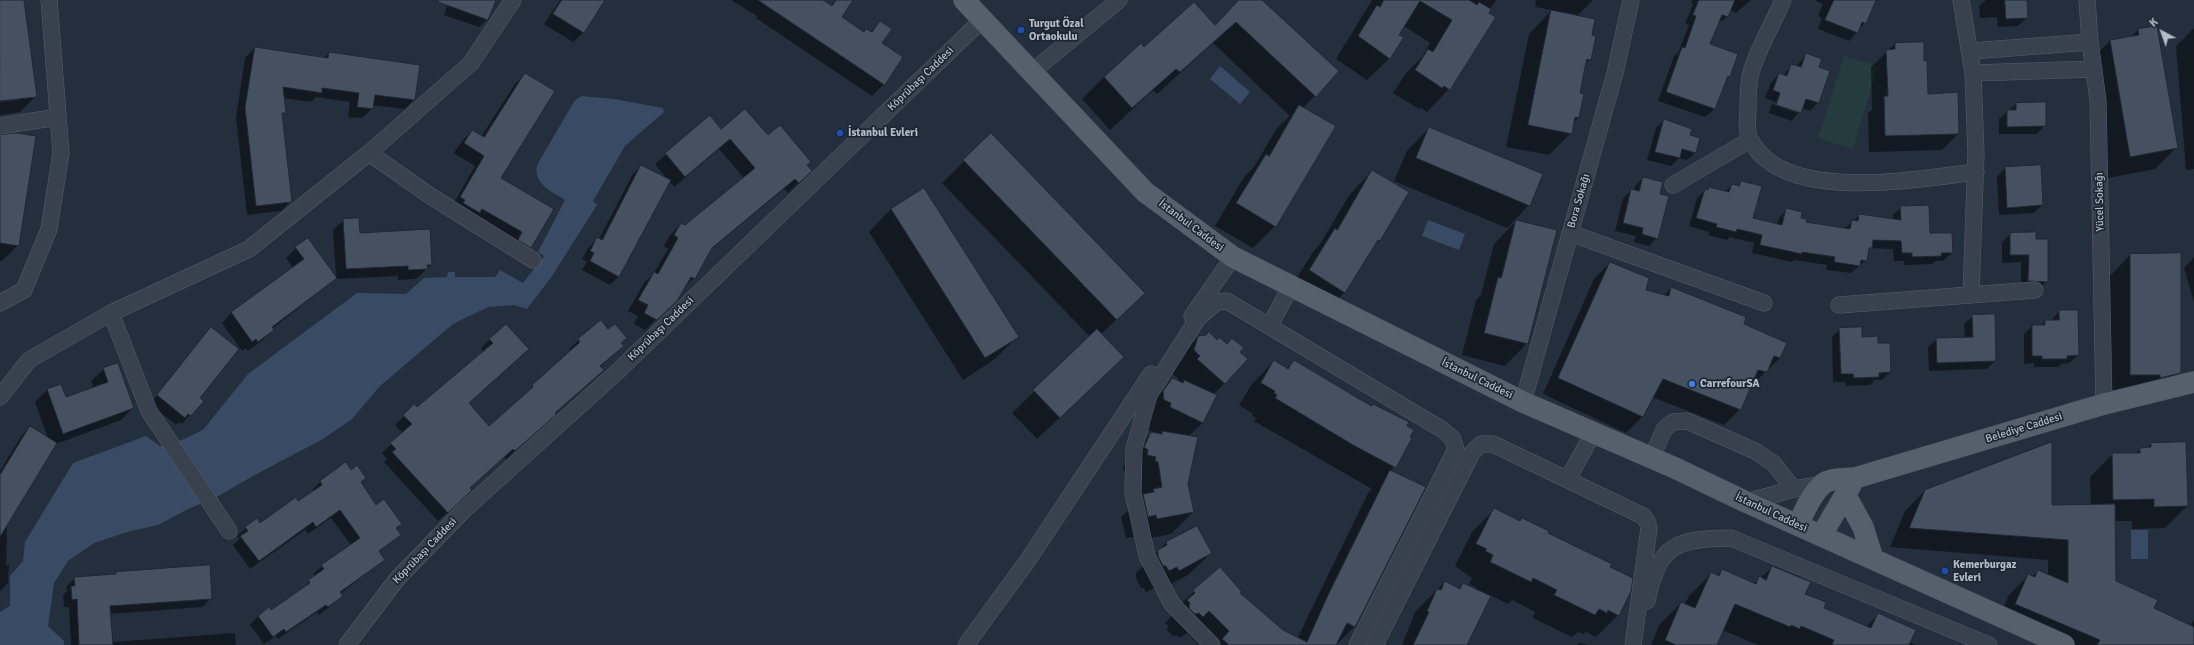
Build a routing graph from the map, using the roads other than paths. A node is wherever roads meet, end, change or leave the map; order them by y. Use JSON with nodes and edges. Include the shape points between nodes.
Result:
{"nodes":[{"id":1,"x":48,"y":0,"type":"edge"},
{"id":2,"x":513,"y":0,"type":"edge"},
{"id":3,"x":964,"y":0,"type":"edge"},
{"id":4,"x":1119,"y":0,"type":"edge"},
{"id":5,"x":1631,"y":0,"type":"edge"},
{"id":6,"x":1784,"y":0,"type":"edge"},
{"id":7,"x":1960,"y":0,"type":"edge"},
{"id":8,"x":2087,"y":0,"type":"edge"},
{"id":9,"x":983,"y":19,"type":"junction"},
{"id":10,"x":2090,"y":42,"type":"junction"},
{"id":11,"x":1971,"y":52,"type":"junction"},
{"id":12,"x":2094,"y":69,"type":"junction"},
{"id":13,"x":1032,"y":72,"type":"junction"},
{"id":14,"x":1974,"y":73,"type":"junction"},
{"id":15,"x":58,"y":117,"type":"junction"},
{"id":16,"x":0,"y":126,"type":"edge"},
{"id":17,"x":1750,"y":140,"type":"junction"},
{"id":18,"x":369,"y":152,"type":"junction"},
{"id":19,"x":1976,"y":172,"type":"junction"},
{"id":20,"x":1673,"y":184,"type":"dead end"},
{"id":21,"x":1570,"y":233,"type":"junction"},
{"id":22,"x":1233,"y":257,"type":"junction"},
{"id":23,"x":533,"y":260,"type":"dead end"},
{"id":24,"x":1291,"y":286,"type":"junction"},
{"id":25,"x":2035,"y":290,"type":"dead end"},
{"id":26,"x":1971,"y":294,"type":"junction"},
{"id":27,"x":0,"y":303,"type":"edge"},
{"id":28,"x":1764,"y":303,"type":"dead end"},
{"id":29,"x":1839,"y":305,"type":"dead end"},
{"id":30,"x":111,"y":313,"type":"junction"},
{"id":31,"x":1270,"y":325,"type":"junction"},
{"id":32,"x":2194,"y":382,"type":"edge"},
{"id":33,"x":0,"y":397,"type":"edge"},
{"id":34,"x":1523,"y":402,"type":"junction"},
{"id":35,"x":2104,"y":404,"type":"junction"},
{"id":36,"x":1593,"y":432,"type":"junction"},
{"id":37,"x":1651,"y":458,"type":"junction"},
{"id":38,"x":1568,"y":479,"type":"junction"},
{"id":39,"x":1824,"y":484,"type":"junction"},
{"id":40,"x":1850,"y":487,"type":"junction"},
{"id":41,"x":1794,"y":489,"type":"junction"},
{"id":42,"x":1746,"y":502,"type":"junction"},
{"id":43,"x":1798,"y":526,"type":"junction"},
{"id":44,"x":228,"y":531,"type":"dead end"},
{"id":45,"x":1821,"y":536,"type":"junction"},
{"id":46,"x":1873,"y":560,"type":"junction"},
{"id":47,"x":347,"y":645,"type":"edge"},
{"id":48,"x":966,"y":645,"type":"edge"},
{"id":49,"x":1212,"y":645,"type":"edge"},
{"id":50,"x":1357,"y":645,"type":"edge"},
{"id":51,"x":1375,"y":645,"type":"edge"},
{"id":52,"x":1633,"y":645,"type":"edge"},
{"id":53,"x":1638,"y":645,"type":"edge"},
{"id":54,"x":1989,"y":645,"type":"edge"},
{"id":55,"x":2064,"y":645,"type":"edge"}],
"edges":[{"from":1,"to":15,"type":"street"},
{"from":2,"to":18,"type":"street","via":[[471,63]]},
{"from":3,"to":9,"type":"main road","name":"İstanbul Caddesi"},
{"from":4,"to":13,"type":"street"},
{"from":5,"to":21,"type":"street","name":"Bora Sokağı","via":[[1616,73]]},
{"from":6,"to":17,"type":"street","via":[[1751,70],[1747,129]]},
{"from":7,"to":11,"type":"street"},
{"from":8,"to":10,"type":"street","name":"Yücel Sokağı"},
{"from":9,"to":13,"type":"main road","name":"İstanbul Caddesi"},
{"from":9,"to":47,"type":"street","name":"Köprübaşı Caddesi","via":[[617,372],[463,511],[397,579]]},
{"from":10,"to":11,"type":"street"},
{"from":10,"to":12,"type":"street","name":"Yücel Sokağı"},
{"from":11,"to":14,"type":"street"},
{"from":12,"to":14,"type":"street"},
{"from":12,"to":35,"type":"street","name":"Yücel Sokağı","via":[[2098,100]]},
{"from":13,"to":22,"type":"main road","name":"İstanbul Caddesi","via":[[1145,192]]},
{"from":14,"to":19,"type":"street"},
{"from":15,"to":16,"type":"street"},
{"from":15,"to":27,"type":"street","via":[[61,153],[49,229],[24,290]]},
{"from":17,"to":19,"type":"street","via":[[1764,160],[1798,175],[1825,181],[1878,184]]},
{"from":17,"to":20,"type":"street"},
{"from":18,"to":23,"type":"street","via":[[432,197]]},
{"from":18,"to":30,"type":"street","via":[[249,249]]},
{"from":19,"to":26,"type":"street"},
{"from":21,"to":28,"type":"street"},
{"from":21,"to":34,"type":"street","name":"Bora Sokağı"},
{"from":22,"to":24,"type":"main road","name":"İstanbul Caddesi"},
{"from":22,"to":48,"type":"street","via":[[1142,387],[1028,560]]},
{"from":24,"to":31,"type":"street"},
{"from":24,"to":34,"type":"main road","name":"İstanbul Caddesi"},
{"from":25,"to":26,"type":"street"},
{"from":26,"to":29,"type":"street"},
{"from":30,"to":33,"type":"street","via":[[29,360]]},
{"from":30,"to":44,"type":"street","via":[[149,411]]},
{"from":31,"to":49,"type":"street","via":[[1227,301],[1217,302],[1198,318],[1149,396],[1134,449],[1133,493],[1147,556],[1172,604]]},
{"from":31,"to":50,"type":"street","via":[[1443,430],[1452,438],[1456,449]]},
{"from":32,"to":35,"type":"main road","name":"Belediye Caddesi"},
{"from":34,"to":36,"type":"main road","name":"İstanbul Caddesi"},
{"from":35,"to":40,"type":"main road","name":"Belediye Caddesi"},
{"from":36,"to":37,"type":"main road","name":"İstanbul Caddesi"},
{"from":36,"to":38,"type":"street"},
{"from":37,"to":41,"type":"street","via":[[1665,428],[1673,422],[1687,421],[1755,451],[1773,463]]},
{"from":37,"to":42,"type":"main road","name":"İstanbul Caddesi"},
{"from":38,"to":51,"type":"street","via":[[1493,444],[1481,444],[1472,453]]},
{"from":38,"to":52,"type":"street","via":[[1643,516],[1648,521]]},
{"from":39,"to":40,"type":"main road","name":"Belediye Caddesi","via":[[1834,480]]},
{"from":39,"to":41,"type":"street"},
{"from":39,"to":43,"type":"main road","via":[[1808,505]]},
{"from":40,"to":45,"type":"main road"},
{"from":40,"to":46,"type":"main road"},
{"from":41,"to":42,"type":"street"},
{"from":42,"to":43,"type":"main road","name":"İstanbul Caddesi"},
{"from":43,"to":45,"type":"main road","name":"İstanbul Caddesi"},
{"from":45,"to":46,"type":"main road","name":"İstanbul Caddesi"},
{"from":46,"to":55,"type":"main road","name":"İstanbul Caddesi"},
{"from":53,"to":54,"type":"street","via":[[1649,592],[1659,561],[1676,545],[1703,538],[1731,538]]}]}
